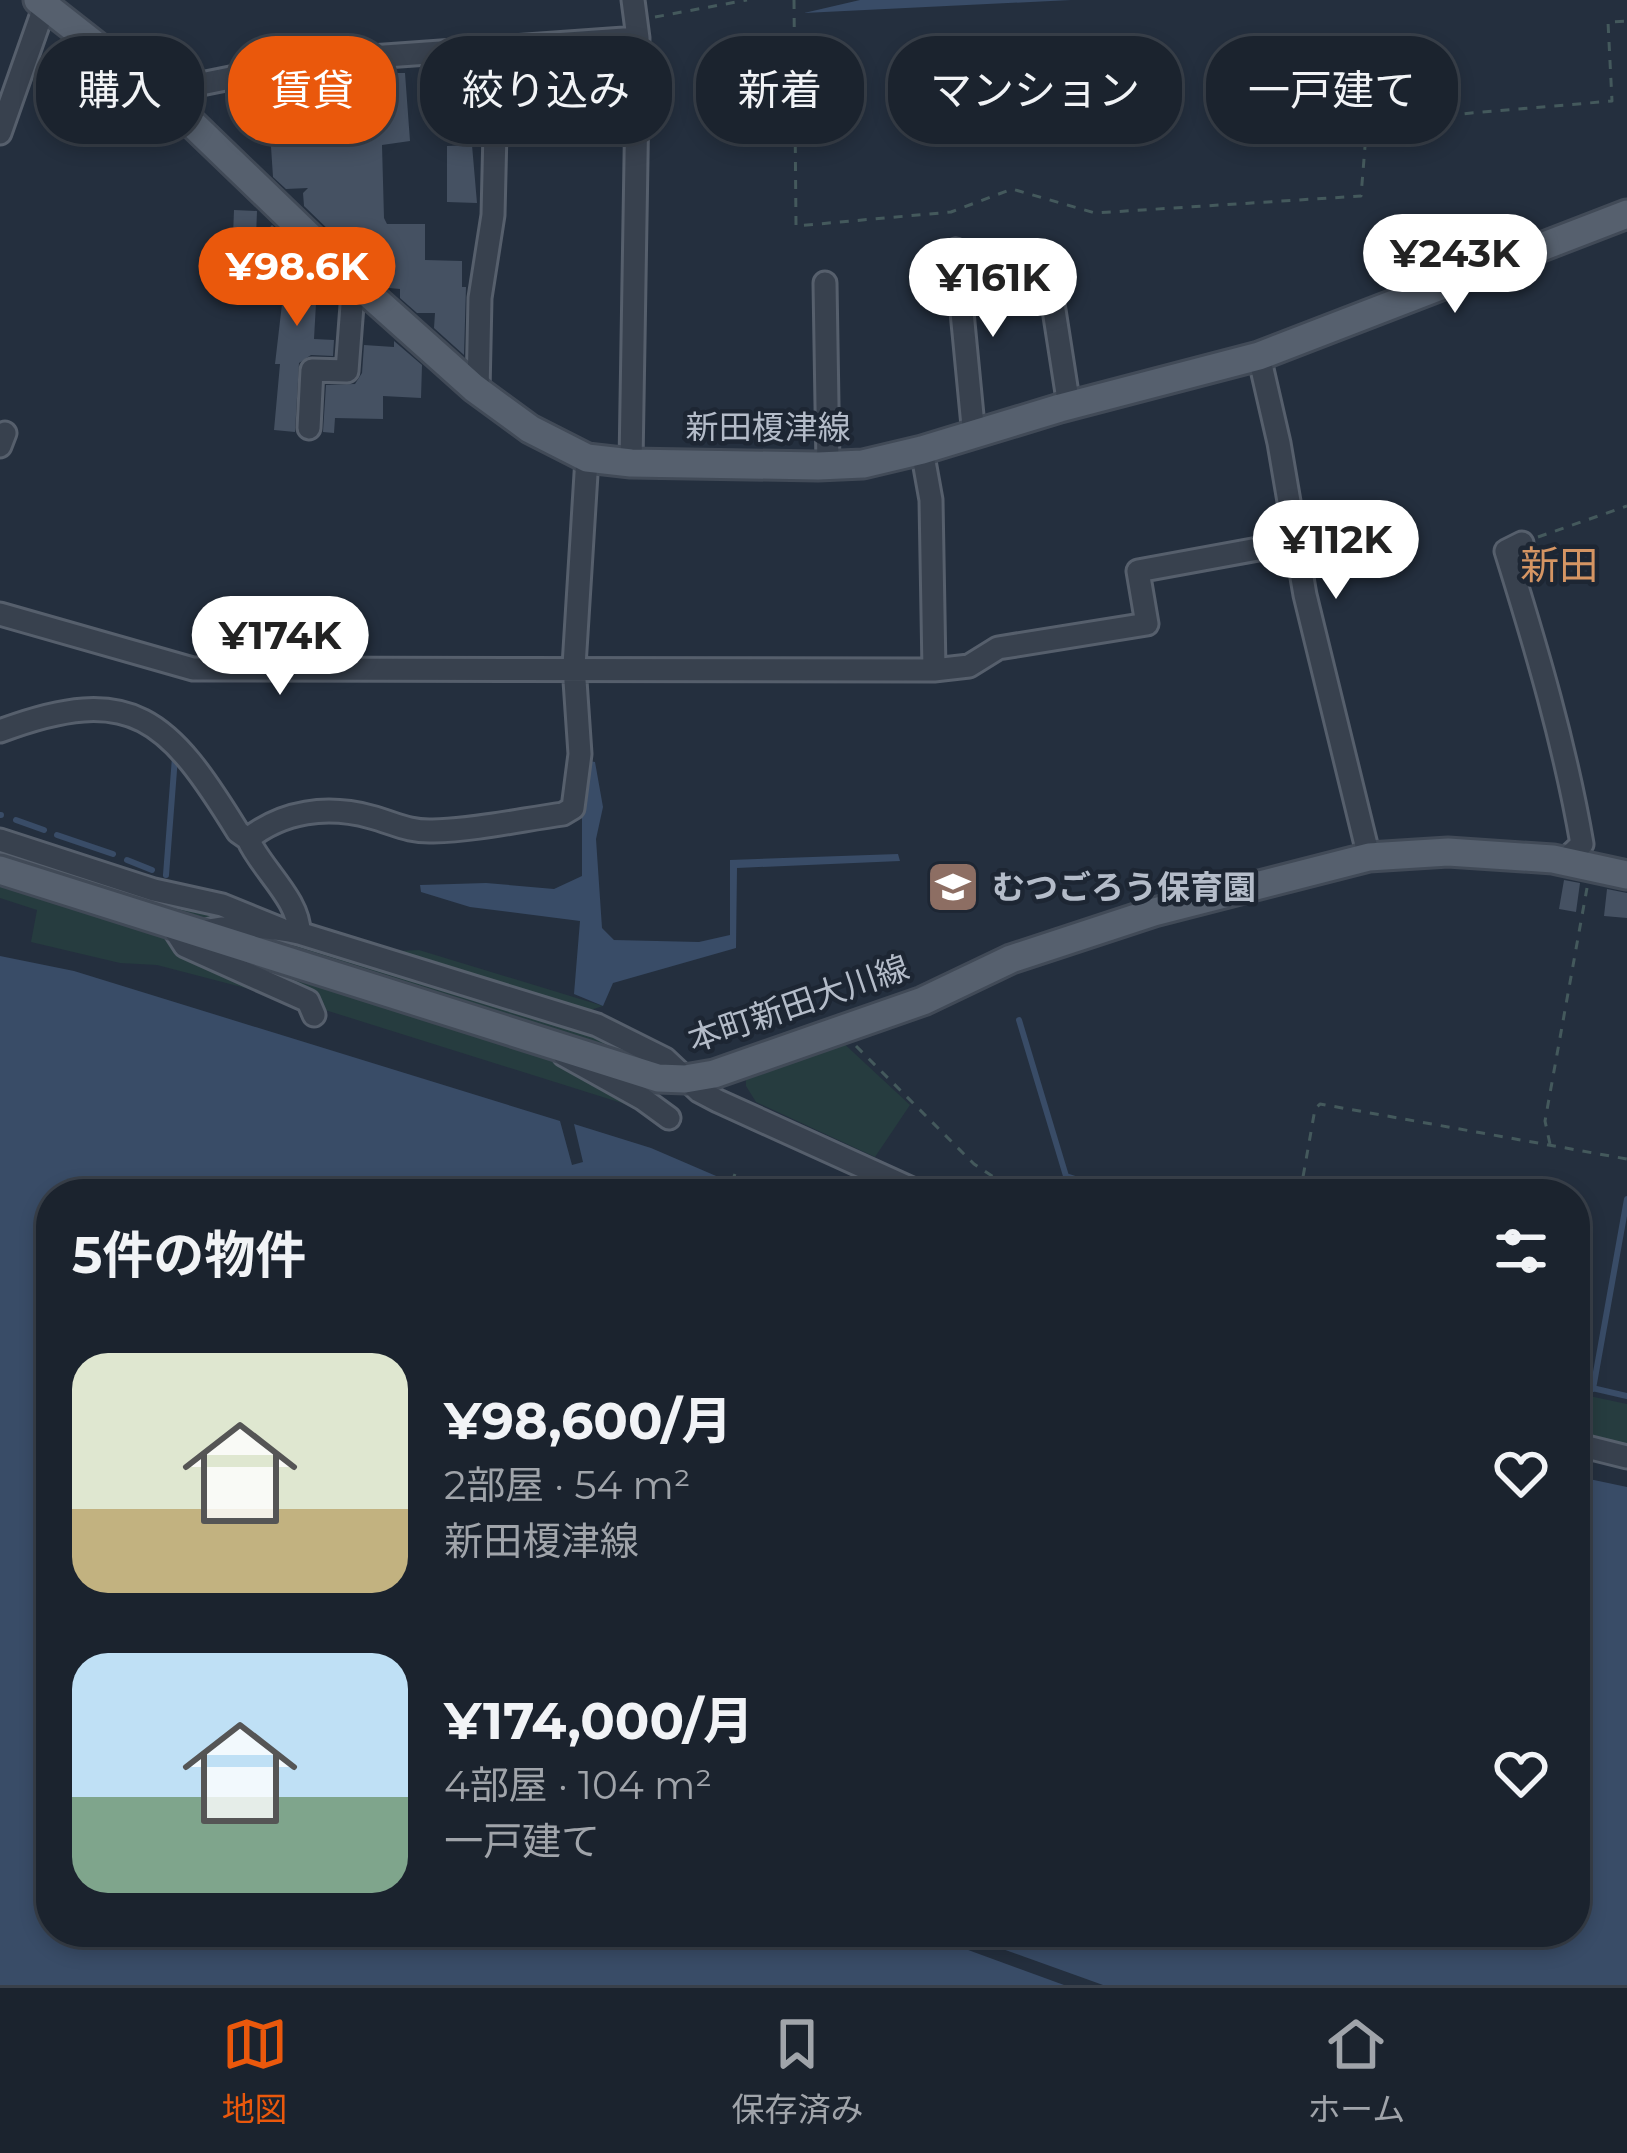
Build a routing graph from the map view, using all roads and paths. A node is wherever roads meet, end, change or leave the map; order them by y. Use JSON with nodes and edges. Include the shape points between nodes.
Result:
{"nodes":[{"id":1,"x":747,"y":0,"type":"edge"},
{"id":2,"x":794,"y":0,"type":"edge"},
{"id":3,"x":40,"y":1,"type":"edge"},
{"id":4,"x":636,"y":20,"type":"edge"},
{"id":5,"x":1627,"y":21,"type":"edge"},
{"id":6,"x":84,"y":36,"type":"edge"},
{"id":7,"x":557,"y":36,"type":"edge"},
{"id":8,"x":420,"y":54,"type":"edge"},
{"id":9,"x":204,"y":83,"type":"edge"},
{"id":10,"x":0,"y":134,"type":"edge"},
{"id":11,"x":204,"y":135,"type":"edge"},
{"id":12,"x":495,"y":144,"type":"edge"},
{"id":13,"x":1627,"y":214,"type":"edge"},
{"id":14,"x":956,"y":250,"type":"dead end"},
{"id":15,"x":1047,"y":266,"type":"dead end"},
{"id":16,"x":354,"y":279,"type":"junction"},
{"id":17,"x":825,"y":283,"type":"dead end"},
{"id":18,"x":1259,"y":356,"type":"junction"},
{"id":19,"x":478,"y":391,"type":"junction"},
{"id":20,"x":1070,"y":406,"type":"junction"},
{"id":21,"x":309,"y":428,"type":"dead end"},
{"id":22,"x":974,"y":436,"type":"junction"},
{"id":23,"x":922,"y":450,"type":"junction"},
{"id":24,"x":586,"y":458,"type":"junction"},
{"id":25,"x":631,"y":463,"type":"junction"},
{"id":26,"x":828,"y":466,"type":"junction"},
{"id":27,"x":1627,"y":506,"type":"edge"},
{"id":28,"x":1296,"y":542,"type":"junction"},
{"id":29,"x":1522,"y":543,"type":"joint"},
{"id":30,"x":0,"y":614,"type":"edge"},
{"id":31,"x":574,"y":666,"type":"junction"},
{"id":32,"x":934,"y":670,"type":"junction"},
{"id":33,"x":0,"y":731,"type":"edge"},
{"id":34,"x":248,"y":839,"type":"junction"},
{"id":35,"x":0,"y":840,"type":"edge"},
{"id":36,"x":1369,"y":857,"type":"junction"},
{"id":37,"x":1576,"y":865,"type":"junction"},
{"id":38,"x":0,"y":870,"type":"edge"},
{"id":39,"x":1627,"y":875,"type":"edge"},
{"id":40,"x":186,"y":930,"type":"junction"},
{"id":41,"x":290,"y":931,"type":"junction"},
{"id":42,"x":314,"y":1015,"type":"dead end"},
{"id":43,"x":844,"y":1028,"type":"junction"},
{"id":44,"x":559,"y":1043,"type":"junction"},
{"id":45,"x":685,"y":1079,"type":"junction"},
{"id":46,"x":669,"y":1118,"type":"dead end"},
{"id":47,"x":1551,"y":1146,"type":"junction"},
{"id":48,"x":1627,"y":1159,"type":"edge"},
{"id":49,"x":735,"y":1174,"type":"dead end"},
{"id":50,"x":733,"y":1179,"type":"edge"},
{"id":51,"x":890,"y":1179,"type":"edge"},
{"id":52,"x":996,"y":1179,"type":"edge"},
{"id":53,"x":1303,"y":1179,"type":"edge"},
{"id":54,"x":1590,"y":1448,"type":"edge"},
{"id":55,"x":1627,"y":1457,"type":"edge"}],
"edges":[{"from":1,"to":4,"type":"path"},
{"from":2,"to":5,"type":"path","via":[[796,226],[951,212],[1012,189],[1095,213],[1361,196],[1367,122],[1612,101],[1608,22]]},
{"from":3,"to":6,"type":"main road","name":"新田榎津線"},
{"from":3,"to":10,"type":"street"},
{"from":4,"to":7,"type":"street"},
{"from":4,"to":25,"type":"street"},
{"from":8,"to":9,"type":"street","via":[[315,61]]},
{"from":11,"to":16,"type":"main road","name":"新田榎津線"},
{"from":12,"to":19,"type":"street"},
{"from":13,"to":18,"type":"main road","name":"新田榎津線"},
{"from":14,"to":22,"type":"street"},
{"from":15,"to":20,"type":"street"},
{"from":16,"to":19,"type":"main road","name":"新田榎津線"},
{"from":16,"to":21,"type":"street","via":[[346,371],[312,370]]},
{"from":17,"to":26,"type":"street"},
{"from":18,"to":20,"type":"main road","name":"新田榎津線"},
{"from":18,"to":28,"type":"street"},
{"from":19,"to":24,"type":"main road","name":"新田榎津線"},
{"from":20,"to":22,"type":"main road","name":"新田榎津線"},
{"from":22,"to":23,"type":"main road","name":"新田榎津線"},
{"from":23,"to":26,"type":"main road","name":"新田榎津線"},
{"from":23,"to":32,"type":"street","via":[[931,500]]},
{"from":24,"to":25,"type":"main road","name":"新田榎津線"},
{"from":24,"to":31,"type":"street"},
{"from":25,"to":26,"type":"main road","name":"新田榎津線"},
{"from":27,"to":29,"type":"path"},
{"from":28,"to":32,"type":"street","via":[[1138,571],[1147,624],[998,648],[969,666]]},
{"from":28,"to":36,"type":"street"},
{"from":29,"to":37,"type":"street","via":[[1506,551],[1568,761],[1582,844]]},
{"from":30,"to":31,"type":"street","via":[[193,669]]},
{"from":31,"to":32,"type":"street"},
{"from":31,"to":34,"type":"street","via":[[580,754],[573,808],[563,814],[437,831],[338,812],[292,814]]},
{"from":33,"to":34,"type":"street","via":[[86,707],[131,715],[197,765]]},
{"from":34,"to":41,"type":"street","via":[[297,915]]},
{"from":35,"to":41,"type":"street"},
{"from":36,"to":37,"type":"main road","name":"本町新田大川線","via":[[1448,852]]},
{"from":36,"to":43,"type":"main road","name":"本町新田大川線","via":[[1011,958]]},
{"from":37,"to":39,"type":"main road","name":"本町新田大川線"},
{"from":37,"to":47,"type":"path","via":[[1545,1121]]},
{"from":38,"to":40,"type":"main road","name":"本町新田大川線"},
{"from":40,"to":41,"type":"street"},
{"from":40,"to":42,"type":"street","via":[[184,946],[308,1000]]},
{"from":40,"to":44,"type":"main road","name":"本町新田大川線"},
{"from":41,"to":45,"type":"street","via":[[597,1025],[665,1059]]},
{"from":43,"to":45,"type":"main road","name":"本町新田大川線"},
{"from":43,"to":52,"type":"path"},
{"from":44,"to":45,"type":"main road","name":"本町新田大川線","via":[[658,1078]]},
{"from":44,"to":46,"type":"street","via":[[566,1059]]},
{"from":45,"to":51,"type":"street"},
{"from":47,"to":48,"type":"path"},
{"from":47,"to":53,"type":"path","via":[[1320,1104]]},
{"from":49,"to":50,"type":"path"},
{"from":54,"to":55,"type":"street"}]}
